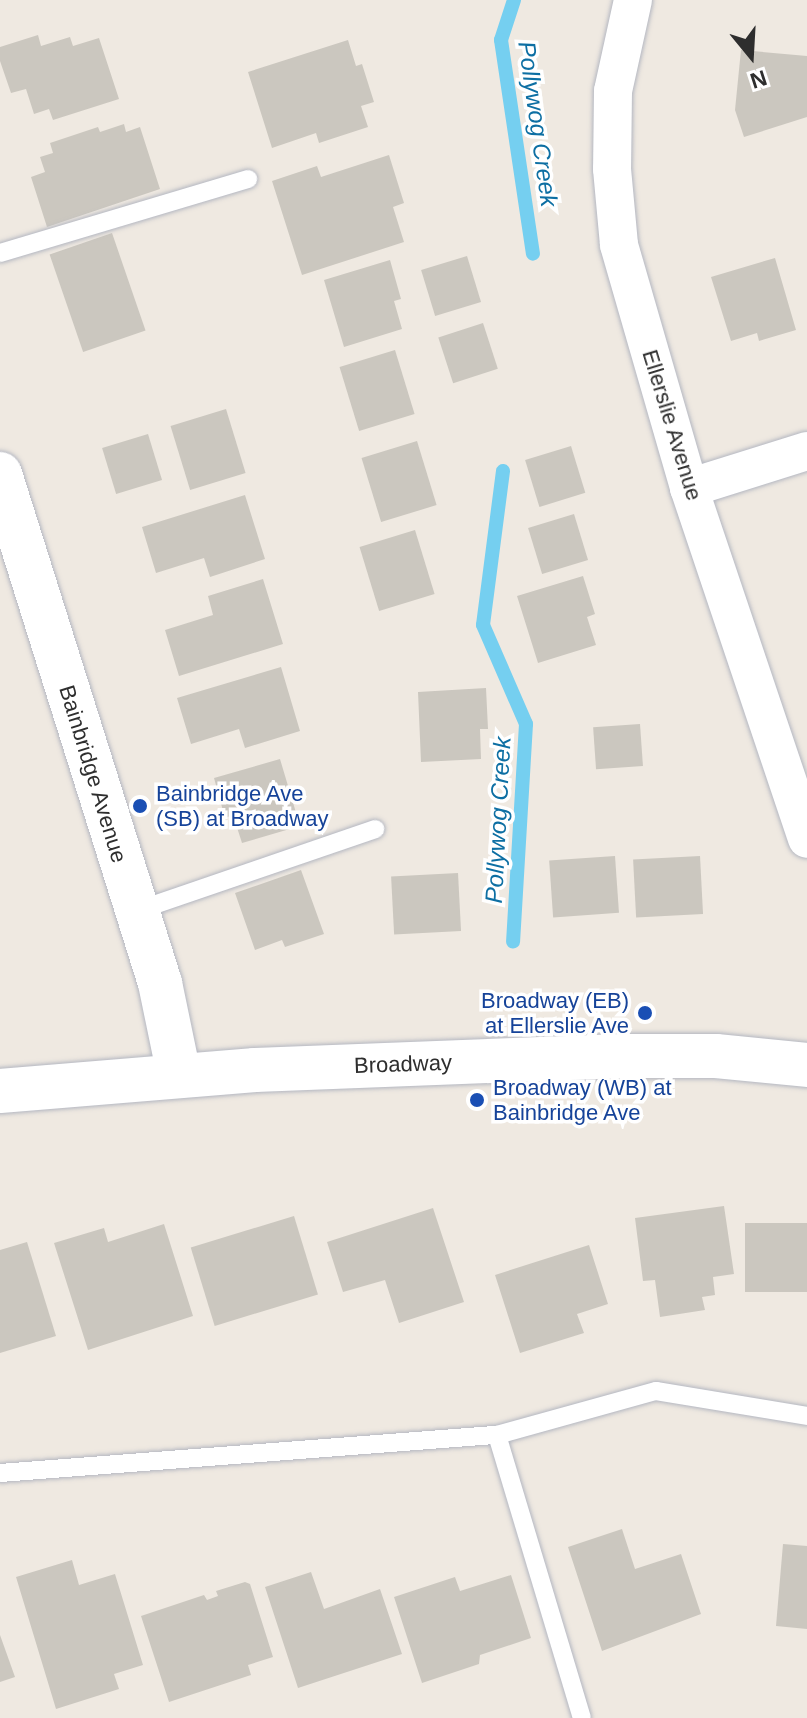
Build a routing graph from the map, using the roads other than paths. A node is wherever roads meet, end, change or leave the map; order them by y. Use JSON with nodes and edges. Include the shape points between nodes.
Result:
{"nodes":[{"id":1,"x":633,"y":0,"type":"edge"},
{"id":2,"x":248,"y":179,"type":"dead end"},
{"id":3,"x":0,"y":253,"type":"edge"},
{"id":4,"x":807,"y":451,"type":"edge"},
{"id":5,"x":0,"y":474,"type":"edge"},
{"id":6,"x":689,"y":488,"type":"junction"},
{"id":7,"x":375,"y":829,"type":"dead end"},
{"id":8,"x":807,"y":839,"type":"edge"},
{"id":9,"x":135,"y":911,"type":"junction"},
{"id":10,"x":807,"y":1065,"type":"edge"},
{"id":11,"x":179,"y":1075,"type":"junction"},
{"id":12,"x":0,"y":1091,"type":"edge"},
{"id":13,"x":807,"y":1416,"type":"edge"},
{"id":14,"x":497,"y":1435,"type":"junction"},
{"id":15,"x":0,"y":1473,"type":"edge"},
{"id":16,"x":582,"y":1718,"type":"edge"}],
"edges":[{"from":1,"to":6,"type":"street","name":"Ellerslie Avenue","via":[[613,91],[612,169],[619,245]]},
{"from":2,"to":3,"type":"lane"},
{"from":4,"to":6,"type":"street"},
{"from":5,"to":9,"type":"street","name":"Bainbridge Avenue"},
{"from":6,"to":8,"type":"street","name":"Ellerslie Avenue"},
{"from":7,"to":9,"type":"lane"},
{"from":9,"to":11,"type":"street","name":"Bainbridge Avenue","via":[[160,983]]},
{"from":10,"to":11,"type":"street","name":"Broadway","via":[[716,1056],[622,1056]]},
{"from":11,"to":12,"type":"street","name":"Broadway"},
{"from":13,"to":14,"type":"lane","via":[[656,1391]]},
{"from":14,"to":15,"type":"lane"},
{"from":14,"to":16,"type":"lane"}]}
